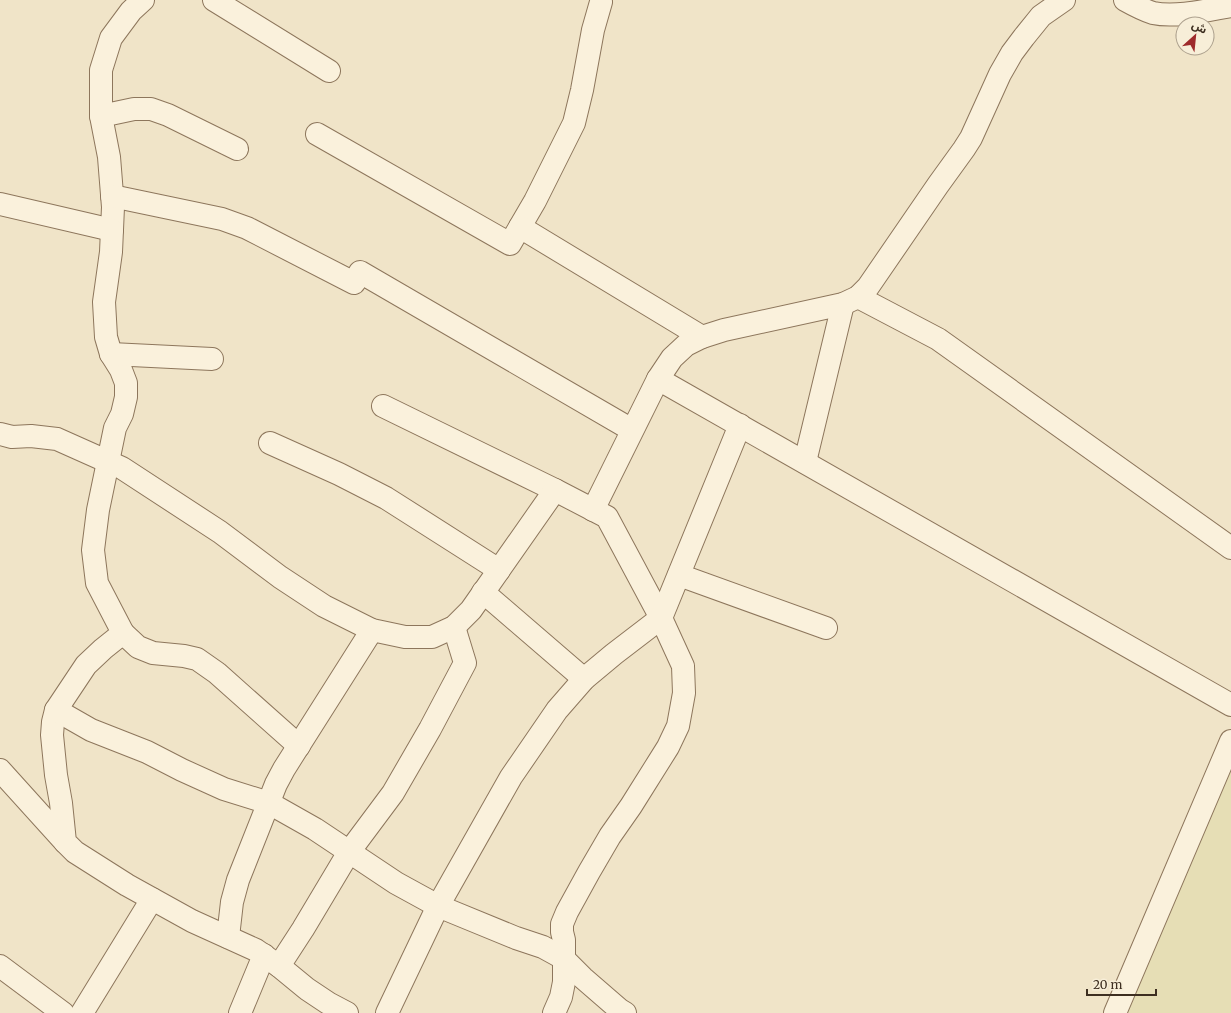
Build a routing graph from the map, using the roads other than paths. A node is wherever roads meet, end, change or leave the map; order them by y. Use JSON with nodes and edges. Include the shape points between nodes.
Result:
{"nodes":[{"id":1,"x":143,"y":0,"type":"edge"},
{"id":2,"x":214,"y":0,"type":"edge"},
{"id":3,"x":1064,"y":0,"type":"edge"},
{"id":4,"x":1125,"y":0,"type":"edge"},
{"id":5,"x":601,"y":2,"type":"dead end"},
{"id":6,"x":1231,"y":6,"type":"edge"},
{"id":7,"x":329,"y":71,"type":"dead end"},
{"id":8,"x":101,"y":116,"type":"junction"},
{"id":9,"x":316,"y":134,"type":"dead end"},
{"id":10,"x":237,"y":149,"type":"dead end"},
{"id":11,"x":112,"y":196,"type":"junction"},
{"id":12,"x":0,"y":204,"type":"edge"},
{"id":13,"x":520,"y":227,"type":"junction"},
{"id":14,"x":112,"y":230,"type":"junction"},
{"id":15,"x":851,"y":300,"type":"junction"},
{"id":16,"x":702,"y":336,"type":"junction"},
{"id":17,"x":111,"y":354,"type":"junction"},
{"id":18,"x":212,"y":359,"type":"dead end"},
{"id":19,"x":658,"y":379,"type":"junction"},
{"id":20,"x":383,"y":406,"type":"dead end"},
{"id":21,"x":740,"y":425,"type":"junction"},
{"id":22,"x":632,"y":430,"type":"junction"},
{"id":23,"x":0,"y":434,"type":"edge"},
{"id":24,"x":270,"y":443,"type":"dead end"},
{"id":25,"x":109,"y":462,"type":"junction"},
{"id":26,"x":805,"y":462,"type":"junction"},
{"id":27,"x":555,"y":490,"type":"junction"},
{"id":28,"x":593,"y":510,"type":"junction"},
{"id":29,"x":1231,"y":548,"type":"edge"},
{"id":30,"x":499,"y":570,"type":"junction"},
{"id":31,"x":679,"y":575,"type":"junction"},
{"id":32,"x":483,"y":592,"type":"junction"},
{"id":33,"x":661,"y":618,"type":"junction"},
{"id":34,"x":454,"y":627,"type":"junction"},
{"id":35,"x":826,"y":628,"type":"dead end"},
{"id":36,"x":372,"y":630,"type":"junction"},
{"id":37,"x":123,"y":633,"type":"junction"},
{"id":38,"x":584,"y":679,"type":"junction"},
{"id":39,"x":1231,"y":704,"type":"edge"},
{"id":40,"x":56,"y":710,"type":"junction"},
{"id":41,"x":1231,"y":741,"type":"edge"},
{"id":42,"x":299,"y":746,"type":"junction"},
{"id":43,"x":0,"y":770,"type":"edge"},
{"id":44,"x":269,"y":803,"type":"junction"},
{"id":45,"x":65,"y":842,"type":"junction"},
{"id":46,"x":349,"y":852,"type":"junction"},
{"id":47,"x":152,"y":899,"type":"junction"},
{"id":48,"x":438,"y":906,"type":"junction"},
{"id":49,"x":228,"y":937,"type":"junction"},
{"id":50,"x":563,"y":958,"type":"junction"},
{"id":51,"x":271,"y":960,"type":"junction"},
{"id":52,"x":0,"y":966,"type":"edge"},
{"id":53,"x":63,"y":1013,"type":"edge"},
{"id":54,"x":82,"y":1013,"type":"edge"},
{"id":55,"x":240,"y":1013,"type":"edge"},
{"id":56,"x":347,"y":1013,"type":"edge"},
{"id":57,"x":387,"y":1013,"type":"edge"},
{"id":58,"x":554,"y":1013,"type":"edge"},
{"id":59,"x":625,"y":1013,"type":"edge"},
{"id":60,"x":1115,"y":1013,"type":"edge"}],
"edges":[{"from":1,"to":8,"type":"street","via":[[111,38],[101,70]]},
{"from":2,"to":7,"type":"street"},
{"from":3,"to":15,"type":"street","via":[[1041,16],[1012,53],[964,149],[868,287]]},
{"from":4,"to":6,"type":"street","via":[[1139,8],[1163,14]]},
{"from":5,"to":13,"type":"street","via":[[574,123]]},
{"from":8,"to":10,"type":"street","via":[[134,109],[151,109]]},
{"from":8,"to":11,"type":"street","via":[[109,157]]},
{"from":9,"to":13,"type":"street","via":[[510,244]]},
{"from":11,"to":14,"type":"street"},
{"from":11,"to":22,"type":"street","via":[[222,219],[247,228],[354,283],[360,272]]},
{"from":12,"to":14,"type":"street"},
{"from":13,"to":16,"type":"street"},
{"from":14,"to":17,"type":"street","via":[[104,302],[106,336]]},
{"from":15,"to":16,"type":"street"},
{"from":15,"to":26,"type":"street"},
{"from":15,"to":29,"type":"street","via":[[938,339]]},
{"from":16,"to":19,"type":"street","via":[[686,345],[672,358]]},
{"from":17,"to":18,"type":"street"},
{"from":17,"to":25,"type":"street","via":[[126,383],[126,397],[115,428]]},
{"from":19,"to":21,"type":"street"},
{"from":19,"to":22,"type":"street"},
{"from":20,"to":27,"type":"street"},
{"from":21,"to":26,"type":"street"},
{"from":21,"to":31,"type":"street"},
{"from":22,"to":28,"type":"street"},
{"from":23,"to":25,"type":"street","via":[[57,439]]},
{"from":24,"to":30,"type":"street","via":[[386,498]]},
{"from":25,"to":36,"type":"street","via":[[220,532],[324,606]]},
{"from":25,"to":37,"type":"street","via":[[98,510],[93,550],[97,583]]},
{"from":26,"to":39,"type":"street"},
{"from":27,"to":28,"type":"street"},
{"from":27,"to":30,"type":"street"},
{"from":28,"to":33,"type":"street","via":[[607,517]]},
{"from":30,"to":32,"type":"street"},
{"from":31,"to":33,"type":"street"},
{"from":31,"to":35,"type":"street"},
{"from":32,"to":34,"type":"street","via":[[471,610]]},
{"from":32,"to":38,"type":"street"},
{"from":33,"to":38,"type":"street"},
{"from":33,"to":50,"type":"street","via":[[683,666],[684,693],[678,726],[668,747],[607,842],[567,912],[562,924]]},
{"from":34,"to":36,"type":"street","via":[[432,637],[405,637]]},
{"from":34,"to":46,"type":"street","via":[[465,663],[392,793]]},
{"from":36,"to":42,"type":"street"},
{"from":37,"to":40,"type":"street","via":[[86,665]]},
{"from":37,"to":42,"type":"street","via":[[138,647],[153,653],[197,659],[217,673]]},
{"from":38,"to":48,"type":"street","via":[[557,710],[512,777]]},
{"from":40,"to":44,"type":"street","via":[[91,730],[147,752],[224,789]]},
{"from":40,"to":45,"type":"street","via":[[52,734]]},
{"from":41,"to":60,"type":"street"},
{"from":42,"to":44,"type":"street","via":[[276,784]]},
{"from":43,"to":45,"type":"street"},
{"from":44,"to":46,"type":"street"},
{"from":44,"to":49,"type":"street","via":[[238,880],[232,902]]},
{"from":45,"to":47,"type":"street","via":[[98,868]]},
{"from":46,"to":48,"type":"street","via":[[396,883]]},
{"from":46,"to":51,"type":"street","via":[[303,929]]},
{"from":47,"to":49,"type":"street"},
{"from":47,"to":54,"type":"street"},
{"from":48,"to":50,"type":"street","via":[[543,947]]},
{"from":48,"to":57,"type":"street"},
{"from":49,"to":51,"type":"street"},
{"from":50,"to":58,"type":"street","via":[[564,982]]},
{"from":50,"to":59,"type":"street"},
{"from":51,"to":55,"type":"street"},
{"from":51,"to":56,"type":"street","via":[[307,989]]},
{"from":52,"to":53,"type":"street"}]}
